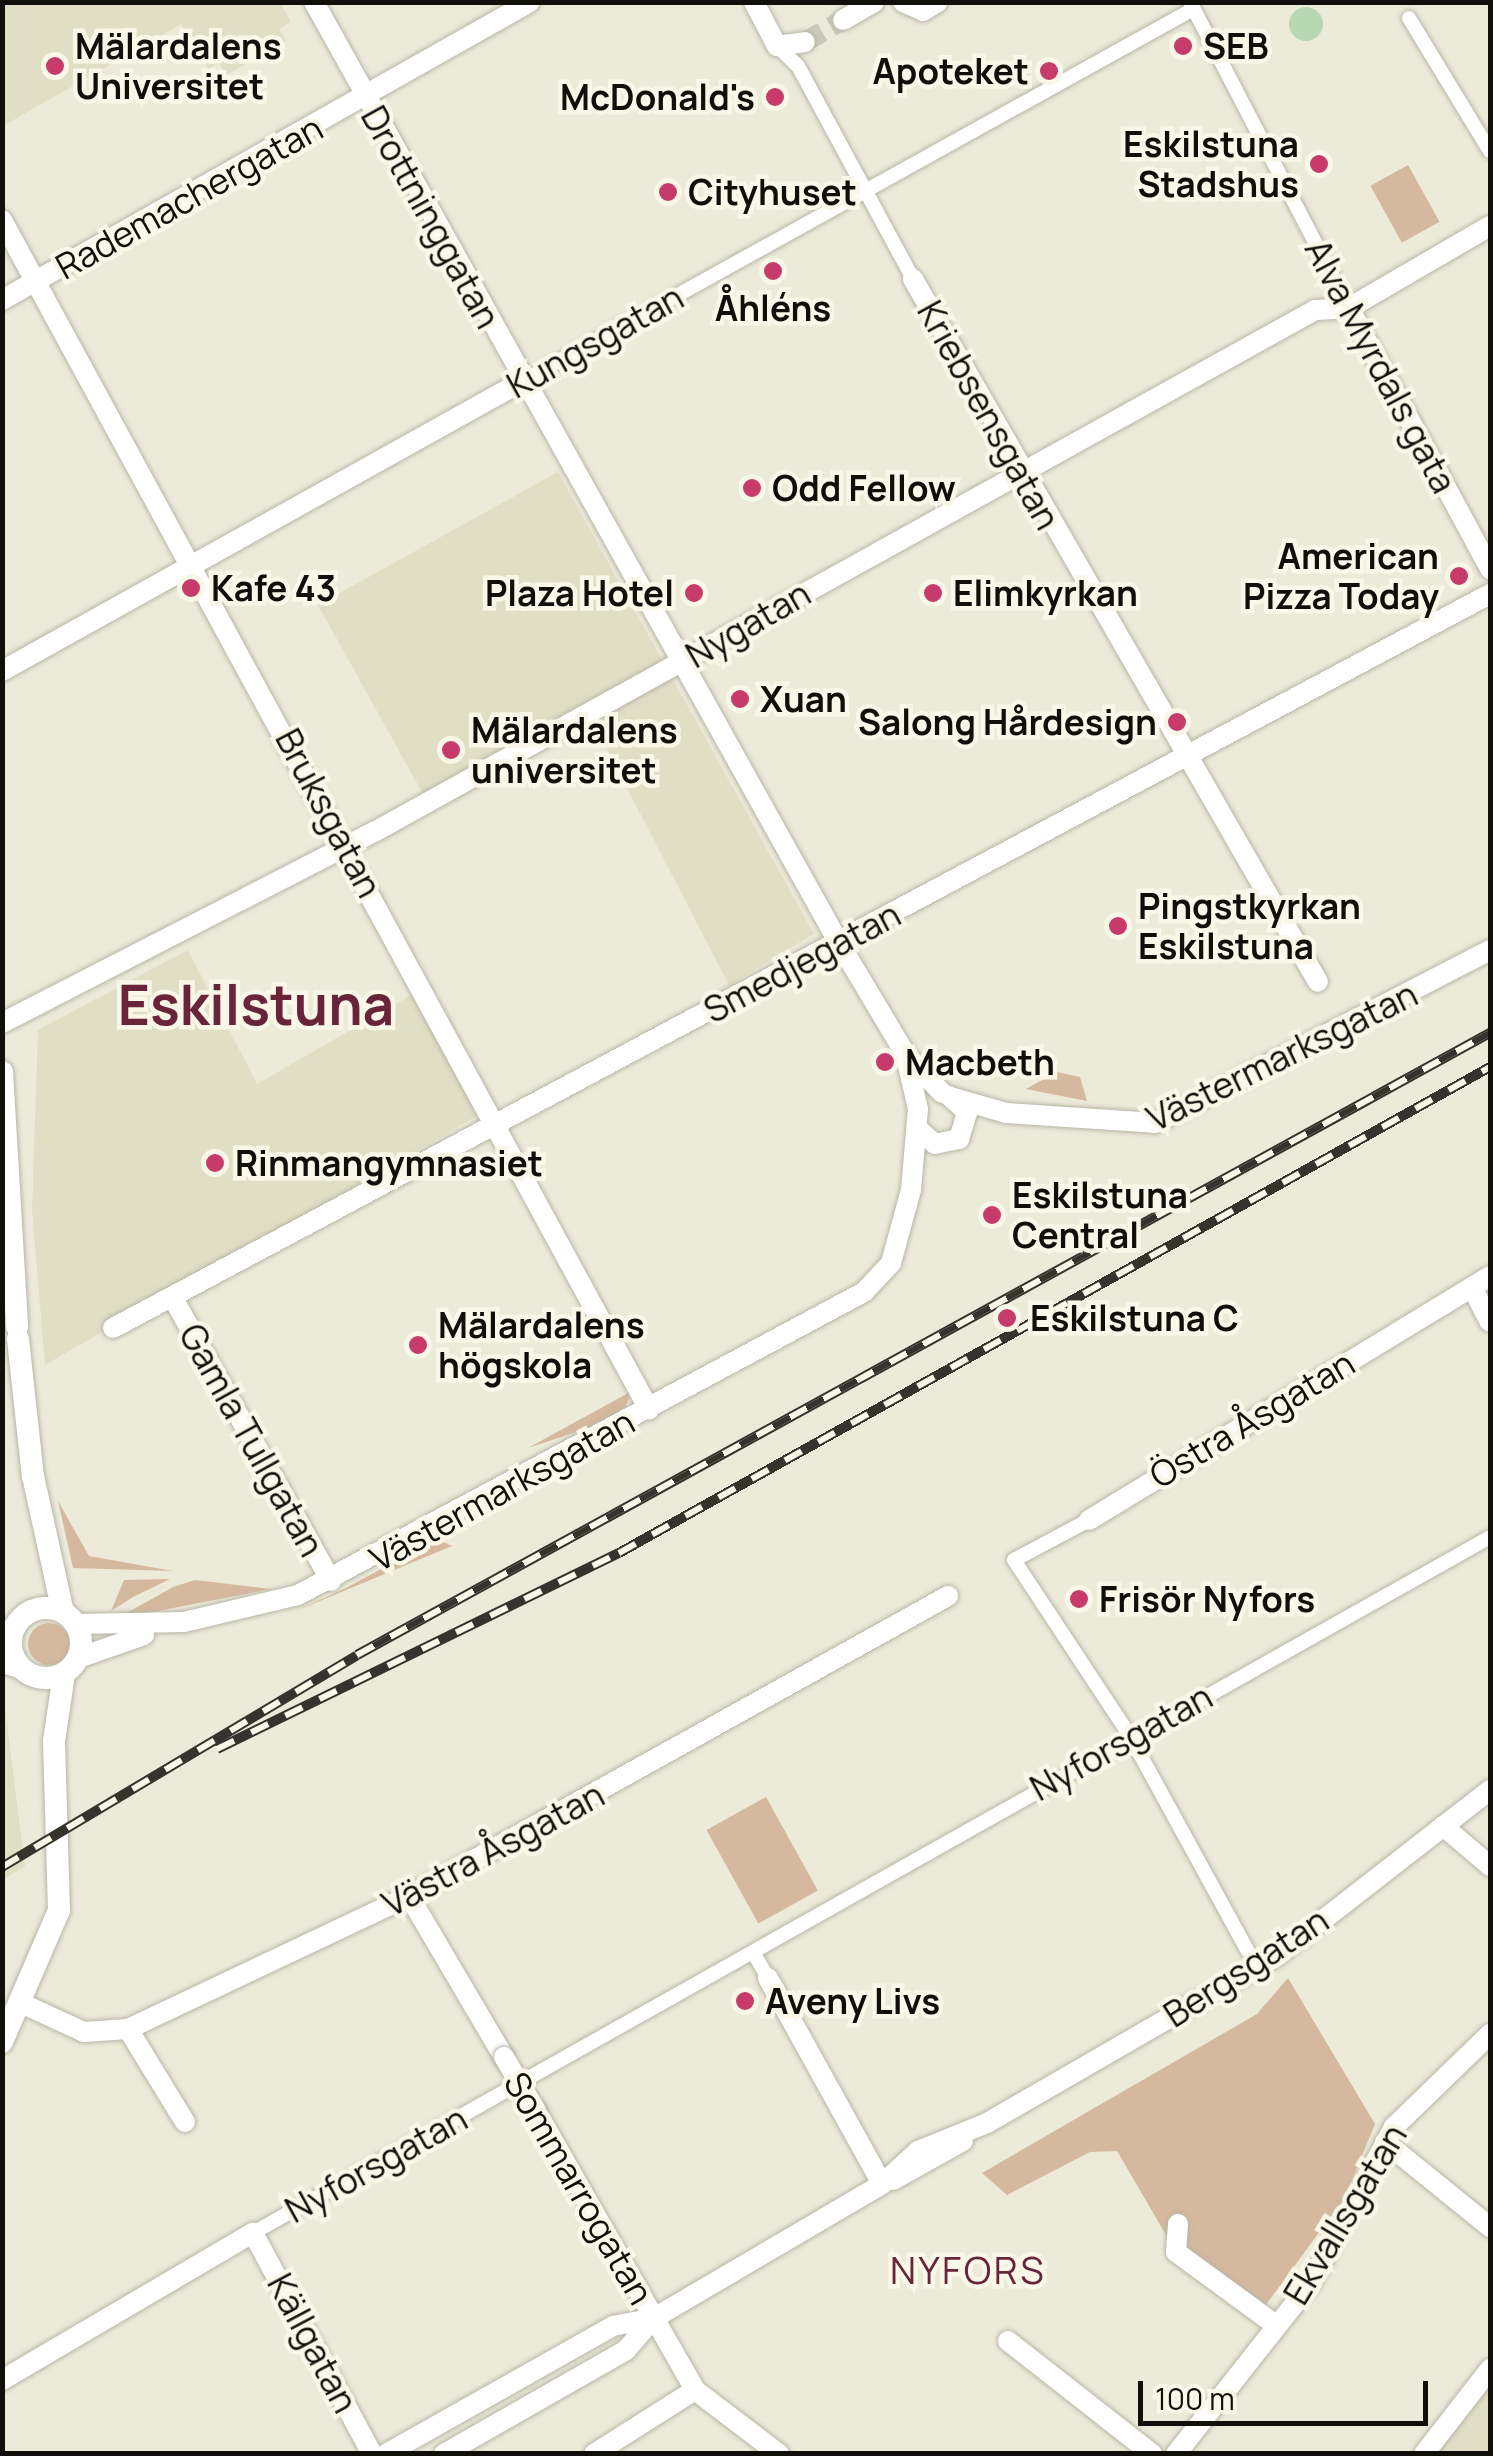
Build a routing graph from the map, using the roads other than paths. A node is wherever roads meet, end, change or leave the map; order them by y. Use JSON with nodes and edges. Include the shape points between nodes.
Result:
{"nodes":[{"id":1,"x":314,"y":2,"type":"edge"},
{"id":2,"x":530,"y":2,"type":"edge"},
{"id":3,"x":754,"y":2,"type":"edge"},
{"id":4,"x":874,"y":2,"type":"edge"},
{"id":5,"x":903,"y":2,"type":"edge"},
{"id":6,"x":938,"y":2,"type":"edge"},
{"id":7,"x":1189,"y":7,"type":"edge"},
{"id":8,"x":1409,"y":18,"type":"dead end"},
{"id":9,"x":843,"y":20,"type":"tunnel mouth"},
{"id":10,"x":805,"y":42,"type":"tunnel mouth"},
{"id":11,"x":777,"y":46,"type":"junction"},
{"id":12,"x":367,"y":99,"type":"junction"},
{"id":13,"x":1490,"y":150,"type":"edge"},
{"id":14,"x":864,"y":192,"type":"junction"},
{"id":15,"x":2,"y":220,"type":"edge"},
{"id":16,"x":1490,"y":226,"type":"edge"},
{"id":17,"x":913,"y":279,"type":"joint"},
{"id":18,"x":38,"y":281,"type":"junction"},
{"id":19,"x":2,"y":300,"type":"edge"},
{"id":20,"x":1350,"y":308,"type":"junction"},
{"id":21,"x":522,"y":382,"type":"junction"},
{"id":22,"x":1018,"y":472,"type":"junction"},
{"id":23,"x":194,"y":563,"type":"junction"},
{"id":24,"x":1490,"y":570,"type":"edge"},
{"id":25,"x":1490,"y":594,"type":"edge"},
{"id":26,"x":682,"y":662,"type":"junction"},
{"id":27,"x":2,"y":671,"type":"edge"},
{"id":28,"x":1184,"y":755,"type":"junction"},
{"id":29,"x":346,"y":843,"type":"junction"},
{"id":30,"x":838,"y":941,"type":"junction"},
{"id":31,"x":1490,"y":950,"type":"edge"},
{"id":32,"x":1318,"y":982,"type":"dead end"},
{"id":33,"x":2,"y":1023,"type":"edge"},
{"id":34,"x":906,"y":1055,"type":"junction"},
{"id":35,"x":2,"y":1072,"type":"edge"},
{"id":36,"x":948,"y":1095,"type":"junction"},
{"id":37,"x":1006,"y":1112,"type":"junction"},
{"id":38,"x":919,"y":1120,"type":"junction"},
{"id":39,"x":496,"y":1128,"type":"junction"},
{"id":40,"x":965,"y":1132,"type":"junction"},
{"id":41,"x":942,"y":1145,"type":"junction"},
{"id":42,"x":911,"y":1190,"type":"junction"},
{"id":43,"x":1481,"y":1281,"type":"edge"},
{"id":44,"x":173,"y":1298,"type":"junction"},
{"id":45,"x":1490,"y":1322,"type":"edge"},
{"id":46,"x":113,"y":1328,"type":"dead end"},
{"id":47,"x":649,"y":1409,"type":"junction"},
{"id":48,"x":33,"y":1476,"type":"junction"},
{"id":49,"x":1089,"y":1520,"type":"joint"},
{"id":50,"x":1490,"y":1536,"type":"edge"},
{"id":51,"x":331,"y":1581,"type":"junction"},
{"id":52,"x":948,"y":1596,"type":"dead end"},
{"id":53,"x":69,"y":1618,"type":"junction"},
{"id":54,"x":184,"y":1622,"type":"junction"},
{"id":55,"x":13,"y":1626,"type":"edge"},
{"id":56,"x":71,"y":1666,"type":"junction"},
{"id":57,"x":17,"y":1669,"type":"edge"},
{"id":58,"x":1130,"y":1736,"type":"junction"},
{"id":59,"x":54,"y":1741,"type":"junction"},
{"id":60,"x":1490,"y":1790,"type":"edge"},
{"id":61,"x":1443,"y":1826,"type":"junction"},
{"id":62,"x":1490,"y":1866,"type":"edge"},
{"id":63,"x":409,"y":1896,"type":"junction"},
{"id":64,"x":1246,"y":1950,"type":"dead end"},
{"id":65,"x":753,"y":1952,"type":"junction"},
{"id":66,"x":768,"y":1978,"type":"joint"},
{"id":67,"x":23,"y":2004,"type":"junction"},
{"id":68,"x":2,"y":2019,"type":"edge"},
{"id":69,"x":128,"y":2029,"type":"junction"},
{"id":70,"x":1490,"y":2034,"type":"edge"},
{"id":71,"x":2,"y":2042,"type":"edge"},
{"id":72,"x":185,"y":2122,"type":"dead end"},
{"id":73,"x":1385,"y":2142,"type":"junction"},
{"id":74,"x":882,"y":2184,"type":"junction"},
{"id":75,"x":1178,"y":2224,"type":"dead end"},
{"id":76,"x":1490,"y":2227,"type":"edge"},
{"id":77,"x":254,"y":2233,"type":"junction"},
{"id":78,"x":654,"y":2318,"type":"junction"},
{"id":79,"x":1276,"y":2326,"type":"junction"},
{"id":80,"x":1008,"y":2341,"type":"dead end"},
{"id":81,"x":1490,"y":2369,"type":"edge"},
{"id":82,"x":2,"y":2380,"type":"edge"},
{"id":83,"x":695,"y":2390,"type":"junction"},
{"id":84,"x":372,"y":2454,"type":"edge"},
{"id":85,"x":386,"y":2454,"type":"edge"},
{"id":86,"x":444,"y":2454,"type":"edge"},
{"id":87,"x":594,"y":2454,"type":"edge"},
{"id":88,"x":778,"y":2454,"type":"edge"},
{"id":89,"x":1152,"y":2454,"type":"edge"},
{"id":90,"x":1176,"y":2454,"type":"edge"},
{"id":91,"x":1424,"y":2454,"type":"edge"}],
"edges":[{"from":1,"to":12,"type":"street","name":"Drottninggatan"},
{"from":2,"to":12,"type":"street","name":"Rademachergatan"},
{"from":3,"to":11,"type":"street","name":"Kriebsensgatan"},
{"from":4,"to":9,"type":"street"},
{"from":5,"to":6,"type":"street","via":[[923,11]]},
{"from":7,"to":14,"type":"street","name":"Kungsgatan"},
{"from":7,"to":20,"type":"street","name":"Alva Myrdals gata"},
{"from":8,"to":13,"type":"street"},
{"from":10,"to":11,"type":"street"},
{"from":11,"to":14,"type":"street","name":"Kriebsensgatan","via":[[798,66]]},
{"from":12,"to":18,"type":"street","name":"Rademachergatan"},
{"from":12,"to":21,"type":"street","name":"Drottninggatan"},
{"from":14,"to":17,"type":"street","name":"Kriebsensgatan"},
{"from":14,"to":21,"type":"street","name":"Kungsgatan"},
{"from":15,"to":18,"type":"street","name":"Bruksgatan"},
{"from":16,"to":20,"type":"street","name":"Nygatan"},
{"from":17,"to":22,"type":"street","name":"Kriebsensgatan"},
{"from":18,"to":19,"type":"street","name":"Rademachergatan"},
{"from":18,"to":23,"type":"street","name":"Bruksgatan"},
{"from":20,"to":22,"type":"street","name":"Nygatan","via":[[1315,310]]},
{"from":20,"to":24,"type":"street","name":"Alva Myrdals gata"},
{"from":21,"to":23,"type":"street","name":"Kungsgatan"},
{"from":21,"to":26,"type":"street","name":"Drottninggatan"},
{"from":22,"to":26,"type":"street","name":"Nygatan"},
{"from":22,"to":28,"type":"street","name":"Kriebsensgatan"},
{"from":23,"to":27,"type":"street","name":"Kungsgatan"},
{"from":23,"to":29,"type":"street","name":"Bruksgatan"},
{"from":25,"to":28,"type":"street","name":"Smedjegatan"},
{"from":26,"to":29,"type":"street","name":"Nygatan"},
{"from":26,"to":30,"type":"street","name":"Drottninggatan"},
{"from":28,"to":30,"type":"street","name":"Smedjegatan"},
{"from":28,"to":32,"type":"street","name":"Kriebsensgatan"},
{"from":29,"to":33,"type":"street","name":"Nygatan"},
{"from":29,"to":39,"type":"street","name":"Bruksgatan"},
{"from":30,"to":34,"type":"street","name":"Drottninggatan"},
{"from":30,"to":39,"type":"street","name":"Smedjegatan"},
{"from":31,"to":37,"type":"street","name":"Västermarksgatan","via":[[1155,1123]]},
{"from":34,"to":36,"type":"street","name":"Drottninggatan"},
{"from":34,"to":38,"type":"street","name":"Drottninggatan"},
{"from":35,"to":48,"type":"street"},
{"from":36,"to":37,"type":"street","name":"Västermarksgatan"},
{"from":36,"to":38,"type":"street"},
{"from":36,"to":40,"type":"street","via":[[967,1112]]},
{"from":37,"to":40,"type":"street"},
{"from":38,"to":41,"type":"street"},
{"from":38,"to":42,"type":"street","name":"Västermarksgatan"},
{"from":39,"to":44,"type":"street","name":"Smedjegatan"},
{"from":39,"to":47,"type":"street","name":"Bruksgatan"},
{"from":40,"to":41,"type":"street"},
{"from":41,"to":42,"type":"street","name":"Västermarksgatan"},
{"from":42,"to":47,"type":"street","name":"Västermarksgatan","via":[[891,1263],[864,1292]]},
{"from":43,"to":45,"type":"street"},
{"from":43,"to":49,"type":"street","name":"Östra Åsgatan"},
{"from":44,"to":46,"type":"street","name":"Smedjegatan"},
{"from":44,"to":51,"type":"street","name":"Gamla Tullgatan"},
{"from":47,"to":51,"type":"street","name":"Västermarksgatan"},
{"from":48,"to":53,"type":"street"},
{"from":48,"to":55,"type":"street","via":[[34,1587]]},
{"from":49,"to":58,"type":"street","name":"Östra Åsgatan","via":[[1014,1560]]},
{"from":50,"to":58,"type":"street","name":"Nyforsgatan"},
{"from":51,"to":54,"type":"street","name":"Västermarksgatan"},
{"from":52,"to":63,"type":"street","name":"Västra Åsgatan"},
{"from":53,"to":54,"type":"street","name":"Västermarksgatan"},
{"from":53,"to":55,"type":"street"},
{"from":53,"to":56,"type":"street"},
{"from":54,"to":56,"type":"street","name":"Västermarksgatan"},
{"from":55,"to":57,"type":"street"},
{"from":56,"to":57,"type":"street"},
{"from":56,"to":59,"type":"street"},
{"from":57,"to":59,"type":"street"},
{"from":58,"to":64,"type":"street"},
{"from":58,"to":65,"type":"street","name":"Nyforsgatan"},
{"from":59,"to":67,"type":"street","via":[[60,1910]]},
{"from":60,"to":61,"type":"street","name":"Bergsgatan"},
{"from":61,"to":62,"type":"street"},
{"from":61,"to":74,"type":"street","name":"Bergsgatan","via":[[1278,1955],[987,2123],[930,2167]]},
{"from":63,"to":69,"type":"street","name":"Västra Åsgatan"},
{"from":63,"to":78,"type":"street","name":"Sommarrogatan","bridge":true},
{"from":65,"to":66,"type":"street"},
{"from":65,"to":77,"type":"street","name":"Nyforsgatan"},
{"from":66,"to":74,"type":"street"},
{"from":67,"to":68,"type":"street"},
{"from":67,"to":69,"type":"street","name":"Västra Åsgatan","via":[[84,2032]]},
{"from":67,"to":71,"type":"street"},
{"from":69,"to":72,"type":"street"},
{"from":70,"to":73,"type":"street","name":"Ekvallsgatan","via":[[1414,2102]]},
{"from":73,"to":76,"type":"street"},
{"from":73,"to":79,"type":"street","name":"Ekvallsgatan","via":[[1326,2261]]},
{"from":74,"to":78,"type":"street","name":"Bergsgatan"},
{"from":75,"to":79,"type":"street","via":[[1176,2252]]},
{"from":77,"to":82,"type":"street","name":"Nyforsgatan"},
{"from":77,"to":84,"type":"street","name":"Källgatan"},
{"from":78,"to":83,"type":"street","name":"Sommarrogatan"},
{"from":78,"to":85,"type":"street","name":"Bergsgatan","via":[[613,2326]]},
{"from":78,"to":86,"type":"street","name":"Bergsgatan","via":[[626,2350]]},
{"from":79,"to":90,"type":"street","name":"Ekvallsgatan"},
{"from":80,"to":89,"type":"street"},
{"from":81,"to":91,"type":"street"},
{"from":83,"to":87,"type":"street"},
{"from":83,"to":88,"type":"street","name":"Sommarrogatan"}]}
